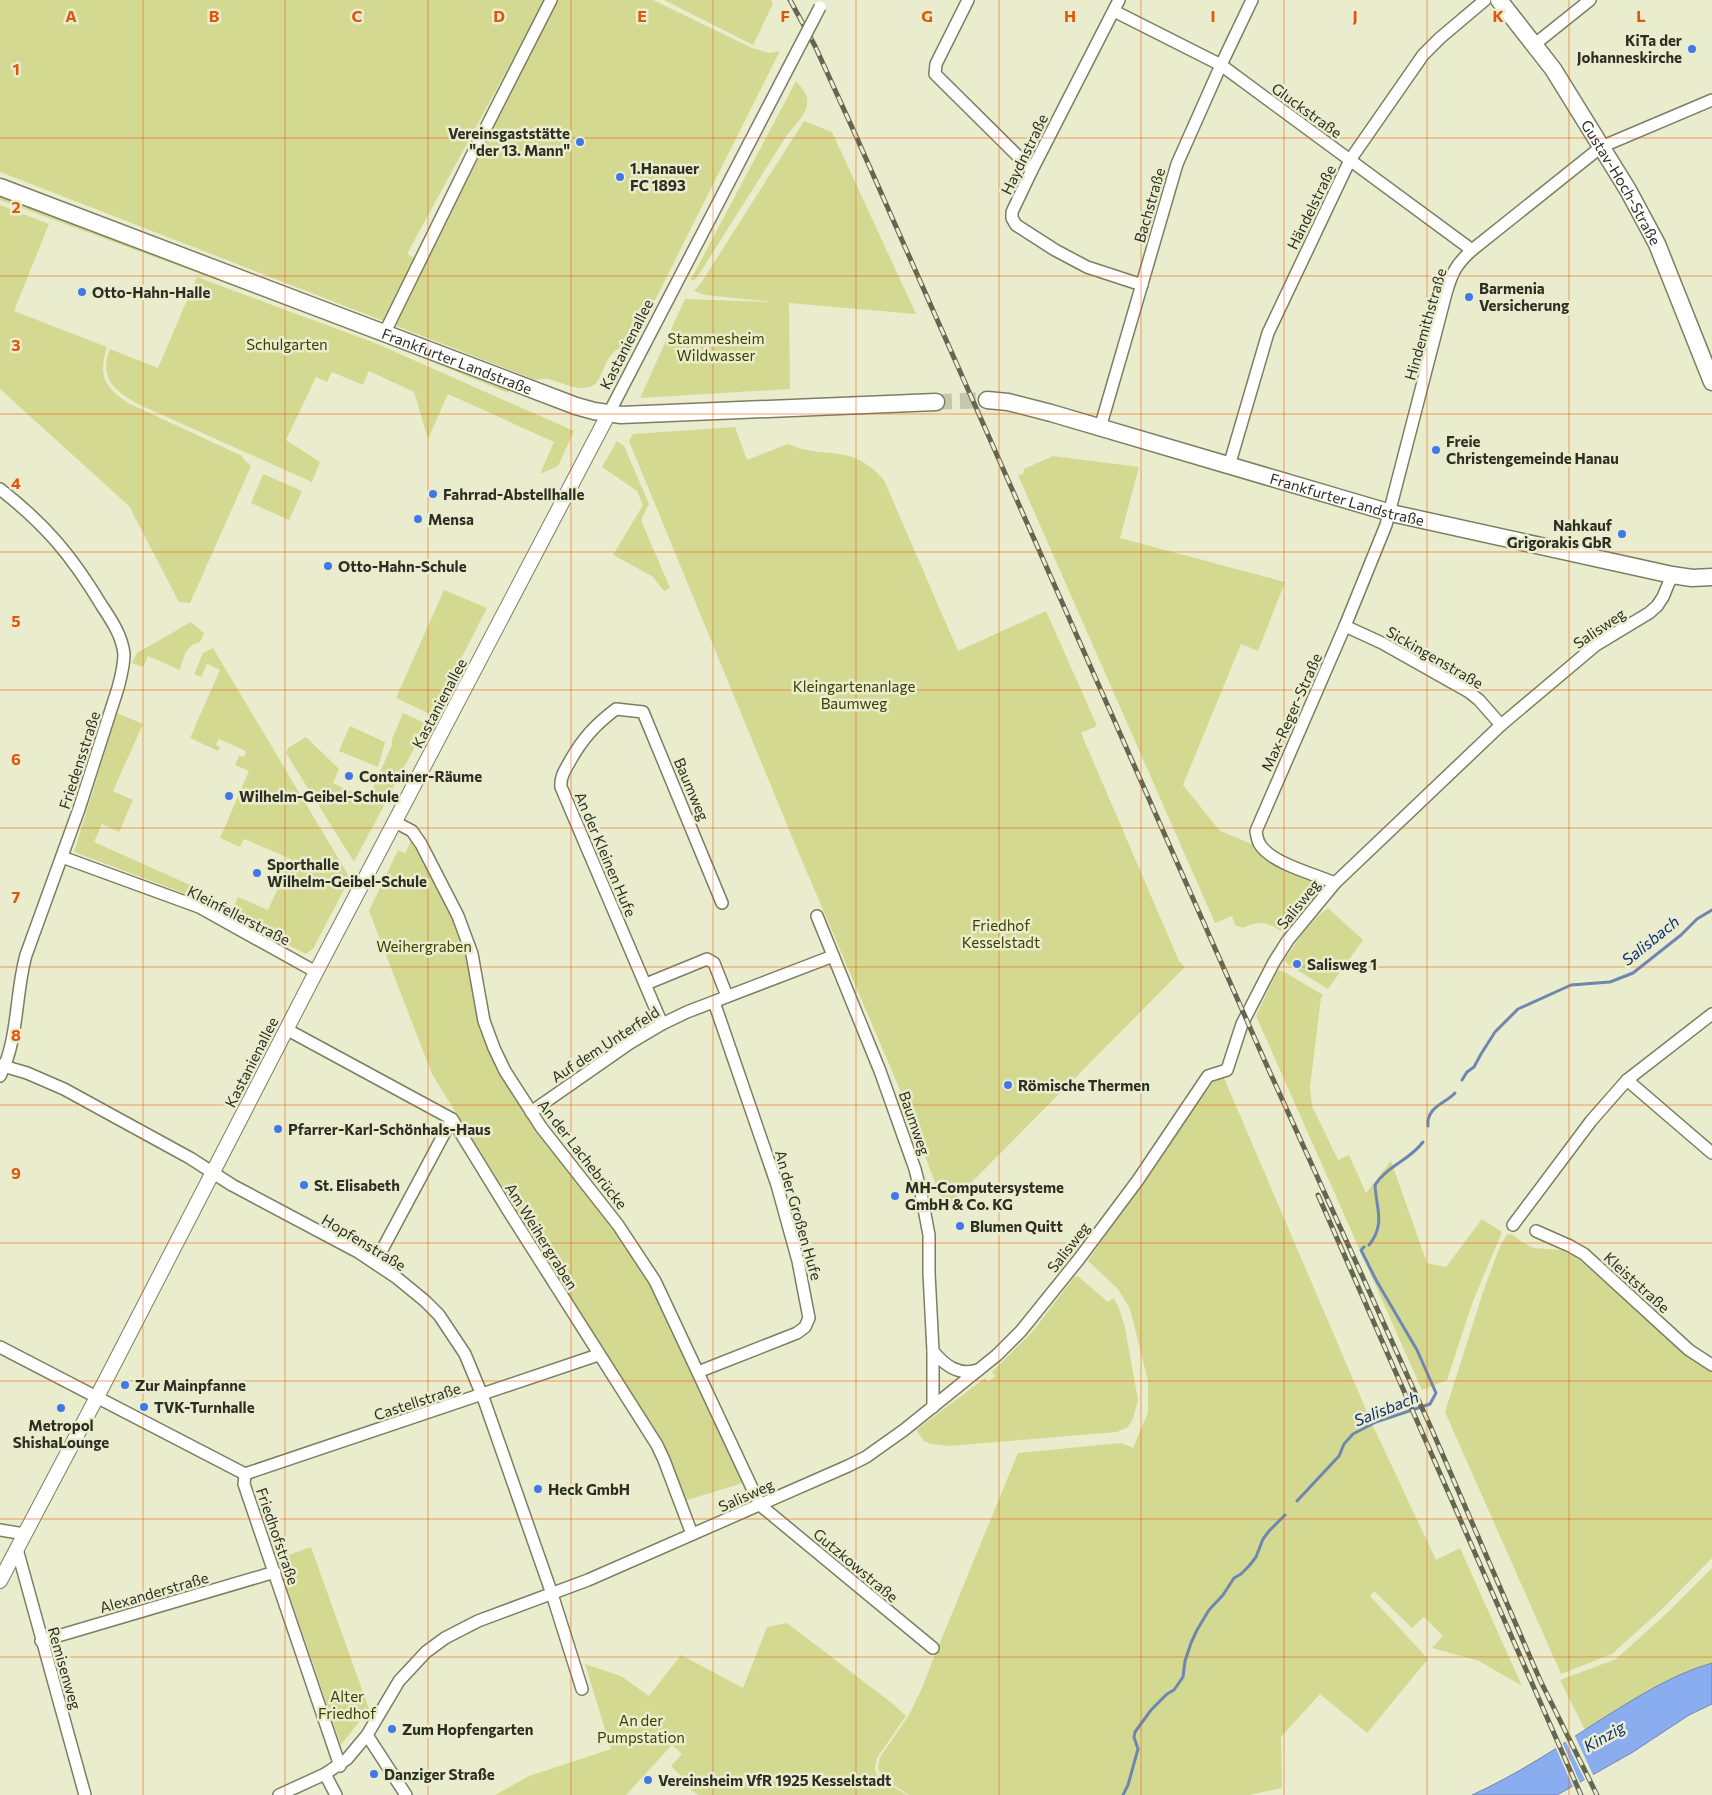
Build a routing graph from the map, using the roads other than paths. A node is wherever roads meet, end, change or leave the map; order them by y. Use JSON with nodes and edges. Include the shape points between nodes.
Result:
{"nodes":[{"id":1,"x":551,"y":0,"type":"edge"},
{"id":2,"x":968,"y":0,"type":"edge"},
{"id":3,"x":1119,"y":0,"type":"edge"},
{"id":4,"x":1252,"y":0,"type":"edge"},
{"id":5,"x":1485,"y":0,"type":"edge"},
{"id":6,"x":1499,"y":0,"type":"edge"},
{"id":7,"x":1590,"y":0,"type":"edge"},
{"id":8,"x":822,"y":3,"type":"edge"},
{"id":9,"x":1114,"y":11,"type":"junction"},
{"id":10,"x":1536,"y":44,"type":"junction"},
{"id":11,"x":1221,"y":65,"type":"junction"},
{"id":12,"x":1712,"y":100,"type":"edge"},
{"id":13,"x":1601,"y":147,"type":"junction"},
{"id":14,"x":1350,"y":160,"type":"junction"},
{"id":15,"x":1032,"y":170,"type":"junction"},
{"id":16,"x":0,"y":187,"type":"edge"},
{"id":17,"x":1472,"y":250,"type":"junction"},
{"id":18,"x":1142,"y":285,"type":"junction"},
{"id":19,"x":385,"y":332,"type":"junction"},
{"id":20,"x":1712,"y":382,"type":"edge"},
{"id":21,"x":987,"y":400,"type":"tunnel mouth"},
{"id":22,"x":936,"y":402,"type":"tunnel mouth"},
{"id":23,"x":609,"y":414,"type":"junction"},
{"id":24,"x":1100,"y":428,"type":"junction"},
{"id":25,"x":1229,"y":466,"type":"junction"},
{"id":26,"x":0,"y":488,"type":"edge"},
{"id":27,"x":1391,"y":513,"type":"junction"},
{"id":28,"x":1672,"y":575,"type":"junction"},
{"id":29,"x":1712,"y":577,"type":"edge"},
{"id":30,"x":1345,"y":626,"type":"junction"},
{"id":31,"x":616,"y":709,"type":"joint"},
{"id":32,"x":1501,"y":725,"type":"junction"},
{"id":33,"x":395,"y":822,"type":"junction"},
{"id":34,"x":62,"y":858,"type":"junction"},
{"id":35,"x":1335,"y":883,"type":"junction"},
{"id":36,"x":722,"y":903,"type":"dead end"},
{"id":37,"x":817,"y":916,"type":"dead end"},
{"id":38,"x":833,"y":956,"type":"junction"},
{"id":39,"x":316,"y":972,"type":"junction"},
{"id":40,"x":646,"y":984,"type":"junction"},
{"id":41,"x":727,"y":996,"type":"junction"},
{"id":42,"x":714,"y":1002,"type":"junction"},
{"id":43,"x":1712,"y":1014,"type":"edge"},
{"id":44,"x":662,"y":1024,"type":"junction"},
{"id":45,"x":286,"y":1029,"type":"junction"},
{"id":46,"x":2,"y":1069,"type":"edge"},
{"id":47,"x":1627,"y":1080,"type":"junction"},
{"id":48,"x":531,"y":1112,"type":"junction"},
{"id":49,"x":452,"y":1119,"type":"junction"},
{"id":50,"x":1712,"y":1153,"type":"edge"},
{"id":51,"x":212,"y":1173,"type":"junction"},
{"id":52,"x":1513,"y":1225,"type":"dead end"},
{"id":53,"x":1536,"y":1231,"type":"dead end"},
{"id":54,"x":375,"y":1263,"type":"junction"},
{"id":55,"x":0,"y":1346,"type":"edge"},
{"id":56,"x":933,"y":1351,"type":"junction"},
{"id":57,"x":598,"y":1355,"type":"junction"},
{"id":58,"x":1712,"y":1365,"type":"edge"},
{"id":59,"x":980,"y":1369,"type":"junction"},
{"id":60,"x":698,"y":1372,"type":"junction"},
{"id":61,"x":482,"y":1395,"type":"junction"},
{"id":62,"x":97,"y":1397,"type":"junction"},
{"id":63,"x":933,"y":1407,"type":"junction"},
{"id":64,"x":245,"y":1474,"type":"junction"},
{"id":65,"x":760,"y":1505,"type":"junction"},
{"id":66,"x":0,"y":1530,"type":"edge"},
{"id":67,"x":24,"y":1534,"type":"junction"},
{"id":68,"x":692,"y":1534,"type":"junction"},
{"id":69,"x":17,"y":1549,"type":"junction"},
{"id":70,"x":275,"y":1572,"type":"junction"},
{"id":71,"x":0,"y":1581,"type":"edge"},
{"id":72,"x":552,"y":1594,"type":"junction"},
{"id":73,"x":42,"y":1640,"type":"junction"},
{"id":74,"x":933,"y":1648,"type":"dead end"},
{"id":75,"x":582,"y":1689,"type":"dead end"},
{"id":76,"x":366,"y":1735,"type":"junction"},
{"id":77,"x":340,"y":1766,"type":"junction"},
{"id":78,"x":326,"y":1774,"type":"junction"},
{"id":79,"x":85,"y":1795,"type":"edge"},
{"id":80,"x":279,"y":1795,"type":"edge"},
{"id":81,"x":336,"y":1795,"type":"edge"},
{"id":82,"x":406,"y":1795,"type":"edge"}],
"edges":[{"from":1,"to":19,"type":"street"},
{"from":2,"to":15,"type":"street","via":[[934,67],[934,74]]},
{"from":3,"to":9,"type":"street","name":"Haydnstraße"},
{"from":4,"to":11,"type":"street","name":"Bachstraße"},
{"from":5,"to":14,"type":"street","name":"Händelstraße","via":[[1423,55]]},
{"from":6,"to":10,"type":"main road","name":"Gustav-Hoch-Straße"},
{"from":7,"to":10,"type":"street"},
{"from":8,"to":23,"type":"street","name":"Kastanienallee","bridge":true},
{"from":9,"to":11,"type":"street","name":"Gluckstraße"},
{"from":9,"to":15,"type":"street","name":"Haydnstraße"},
{"from":10,"to":13,"type":"main road","name":"Gustav-Hoch-Straße"},
{"from":11,"to":14,"type":"street","name":"Gluckstraße"},
{"from":11,"to":18,"type":"street","name":"Bachstraße","via":[[1177,164]]},
{"from":12,"to":13,"type":"street","name":"Hindemithstraße"},
{"from":13,"to":17,"type":"street","name":"Hindemithstraße"},
{"from":13,"to":20,"type":"main road","name":"Gustav-Hoch-Straße","via":[[1657,244]]},
{"from":14,"to":17,"type":"street","name":"Gluckstraße"},
{"from":14,"to":25,"type":"street","name":"Händelstraße","via":[[1268,333]]},
{"from":15,"to":18,"type":"street","name":"Haydnstraße","via":[[1012,212],[1016,225],[1087,267]]},
{"from":16,"to":19,"type":"main road","name":"Frankfurter Landstraße"},
{"from":17,"to":27,"type":"street","name":"Hindemithstraße","via":[[1457,265],[1449,281]]},
{"from":18,"to":24,"type":"street","name":"Bachstraße"},
{"from":19,"to":23,"type":"main road","name":"Frankfurter Landstraße","via":[[576,406]]},
{"from":21,"to":24,"type":"main road","name":"Frankfurter Landstraße","via":[[1008,402]]},
{"from":22,"to":23,"type":"main road","name":"Frankfurter Landstraße"},
{"from":23,"to":33,"type":"street","name":"Kastanienallee"},
{"from":24,"to":25,"type":"main road","name":"Frankfurter Landstraße"},
{"from":25,"to":27,"type":"main road","name":"Frankfurter Landstraße"},
{"from":26,"to":34,"type":"street","name":"Friedensstraße","via":[[34,517],[80,570],[111,620],[124,653],[118,688]]},
{"from":27,"to":28,"type":"main road","name":"Frankfurter Landstraße"},
{"from":27,"to":30,"type":"street","name":"Max-Reger-Straße"},
{"from":28,"to":29,"type":"main road","name":"Frankfurter Landstraße"},
{"from":28,"to":32,"type":"street","name":"Salisweg","via":[[1657,606],[1596,645]]},
{"from":30,"to":32,"type":"street","name":"Sickingenstraße","via":[[1469,692]]},
{"from":30,"to":35,"type":"street","name":"Max-Reger-Straße","via":[[1256,831],[1261,847],[1271,855]]},
{"from":31,"to":36,"type":"street","name":"Baumweg","via":[[643,712]]},
{"from":31,"to":40,"type":"street","name":"An der Kleinen Hufe","via":[[586,736],[563,773],[561,783]]},
{"from":32,"to":35,"type":"street","name":"Salisweg"},
{"from":33,"to":39,"type":"street","name":"Kastanienallee"},
{"from":33,"to":48,"type":"street","name":"An der Lachebrücke","via":[[412,831],[421,844],[458,916],[472,954],[481,1010],[491,1042]]},
{"from":34,"to":39,"type":"street","name":"Kleinfellerstraße","via":[[198,907]]},
{"from":34,"to":46,"type":"street","name":"Friedensstraße","via":[[24,964],[11,1041]]},
{"from":35,"to":59,"type":"street","name":"Salisweg","via":[[1274,962],[1242,1024],[1227,1070],[1208,1076],[1138,1180],[1079,1259],[1021,1331]]},
{"from":37,"to":38,"type":"street","name":"Baumweg"},
{"from":38,"to":41,"type":"street","name":"Auf dem Unterfeld"},
{"from":38,"to":56,"type":"street","name":"Baumweg","via":[[915,1169],[929,1235]]},
{"from":39,"to":45,"type":"street","name":"Kastanienallee"},
{"from":40,"to":41,"type":"street","name":"Auf dem Unterfeld","via":[[707,959],[714,963]]},
{"from":40,"to":44,"type":"street","name":"An der Kleinen Hufe"},
{"from":41,"to":42,"type":"street","name":"Auf dem Unterfeld"},
{"from":42,"to":44,"type":"street","name":"Auf dem Unterfeld"},
{"from":42,"to":60,"type":"street","name":"An der Großen Hufe","via":[[777,1185],[798,1261],[809,1318],[797,1333]]},
{"from":43,"to":47,"type":"street"},
{"from":44,"to":48,"type":"street","name":"Auf dem Unterfeld"},
{"from":45,"to":49,"type":"street","name":"Am Weihergraben"},
{"from":45,"to":51,"type":"street","name":"Kastanienallee"},
{"from":46,"to":51,"type":"street","name":"Hopfenstraße","via":[[38,1077],[64,1089]]},
{"from":47,"to":50,"type":"street"},
{"from":47,"to":52,"type":"street","via":[[1591,1121]]},
{"from":48,"to":60,"type":"street","name":"An der Lachebrücke","via":[[638,1254],[665,1300]]},
{"from":49,"to":54,"type":"street"},
{"from":49,"to":57,"type":"street","name":"Am Weihergraben"},
{"from":51,"to":54,"type":"street","name":"Hopfenstraße"},
{"from":51,"to":62,"type":"street","name":"Kastanienallee"},
{"from":53,"to":58,"type":"street","name":"Kleiststraße","via":[[1584,1254],[1689,1350]]},
{"from":54,"to":61,"type":"street","name":"Hopfenstraße","via":[[413,1290],[439,1315],[465,1354]]},
{"from":55,"to":62,"type":"street","name":"Friedhofstraße"},
{"from":56,"to":59,"type":"street","via":[[956,1370],[971,1372]]},
{"from":56,"to":63,"type":"street","name":"Baumweg"},
{"from":57,"to":61,"type":"street","name":"Castellstraße"},
{"from":57,"to":68,"type":"street","name":"Am Weihergraben","via":[[657,1445]]},
{"from":59,"to":63,"type":"street","name":"Salisweg"},
{"from":60,"to":65,"type":"street","name":"An der Lachebrücke"},
{"from":61,"to":64,"type":"street","name":"Castellstraße"},
{"from":61,"to":72,"type":"street","name":"Hopfenstraße"},
{"from":62,"to":64,"type":"street","name":"Friedhofstraße"},
{"from":62,"to":67,"type":"street","name":"Kastanienallee"},
{"from":63,"to":65,"type":"street","name":"Salisweg","via":[[866,1457]]},
{"from":64,"to":70,"type":"street","name":"Friedhofstraße","via":[[244,1484]]},
{"from":65,"to":68,"type":"street","name":"Salisweg"},
{"from":65,"to":74,"type":"street","name":"Gutzkowstraße"},
{"from":66,"to":67,"type":"street"},
{"from":67,"to":69,"type":"street","name":"Kastanienallee"},
{"from":68,"to":72,"type":"street","name":"Salisweg"},
{"from":69,"to":71,"type":"street","name":"Kastanienallee"},
{"from":69,"to":73,"type":"street","name":"Remisenweg"},
{"from":70,"to":73,"type":"street","name":"Alexanderstraße"},
{"from":70,"to":77,"type":"street","name":"Friedhofstraße"},
{"from":72,"to":75,"type":"street"},
{"from":72,"to":76,"type":"street","name":"Salisweg","via":[[463,1628],[435,1645],[399,1681]]},
{"from":73,"to":79,"type":"street","name":"Remisenweg"},
{"from":76,"to":77,"type":"street","name":"Salisweg"},
{"from":76,"to":82,"type":"street"},
{"from":77,"to":78,"type":"street","name":"Salisweg"},
{"from":78,"to":80,"type":"street","name":"Salisweg"},
{"from":78,"to":81,"type":"street"}]}
